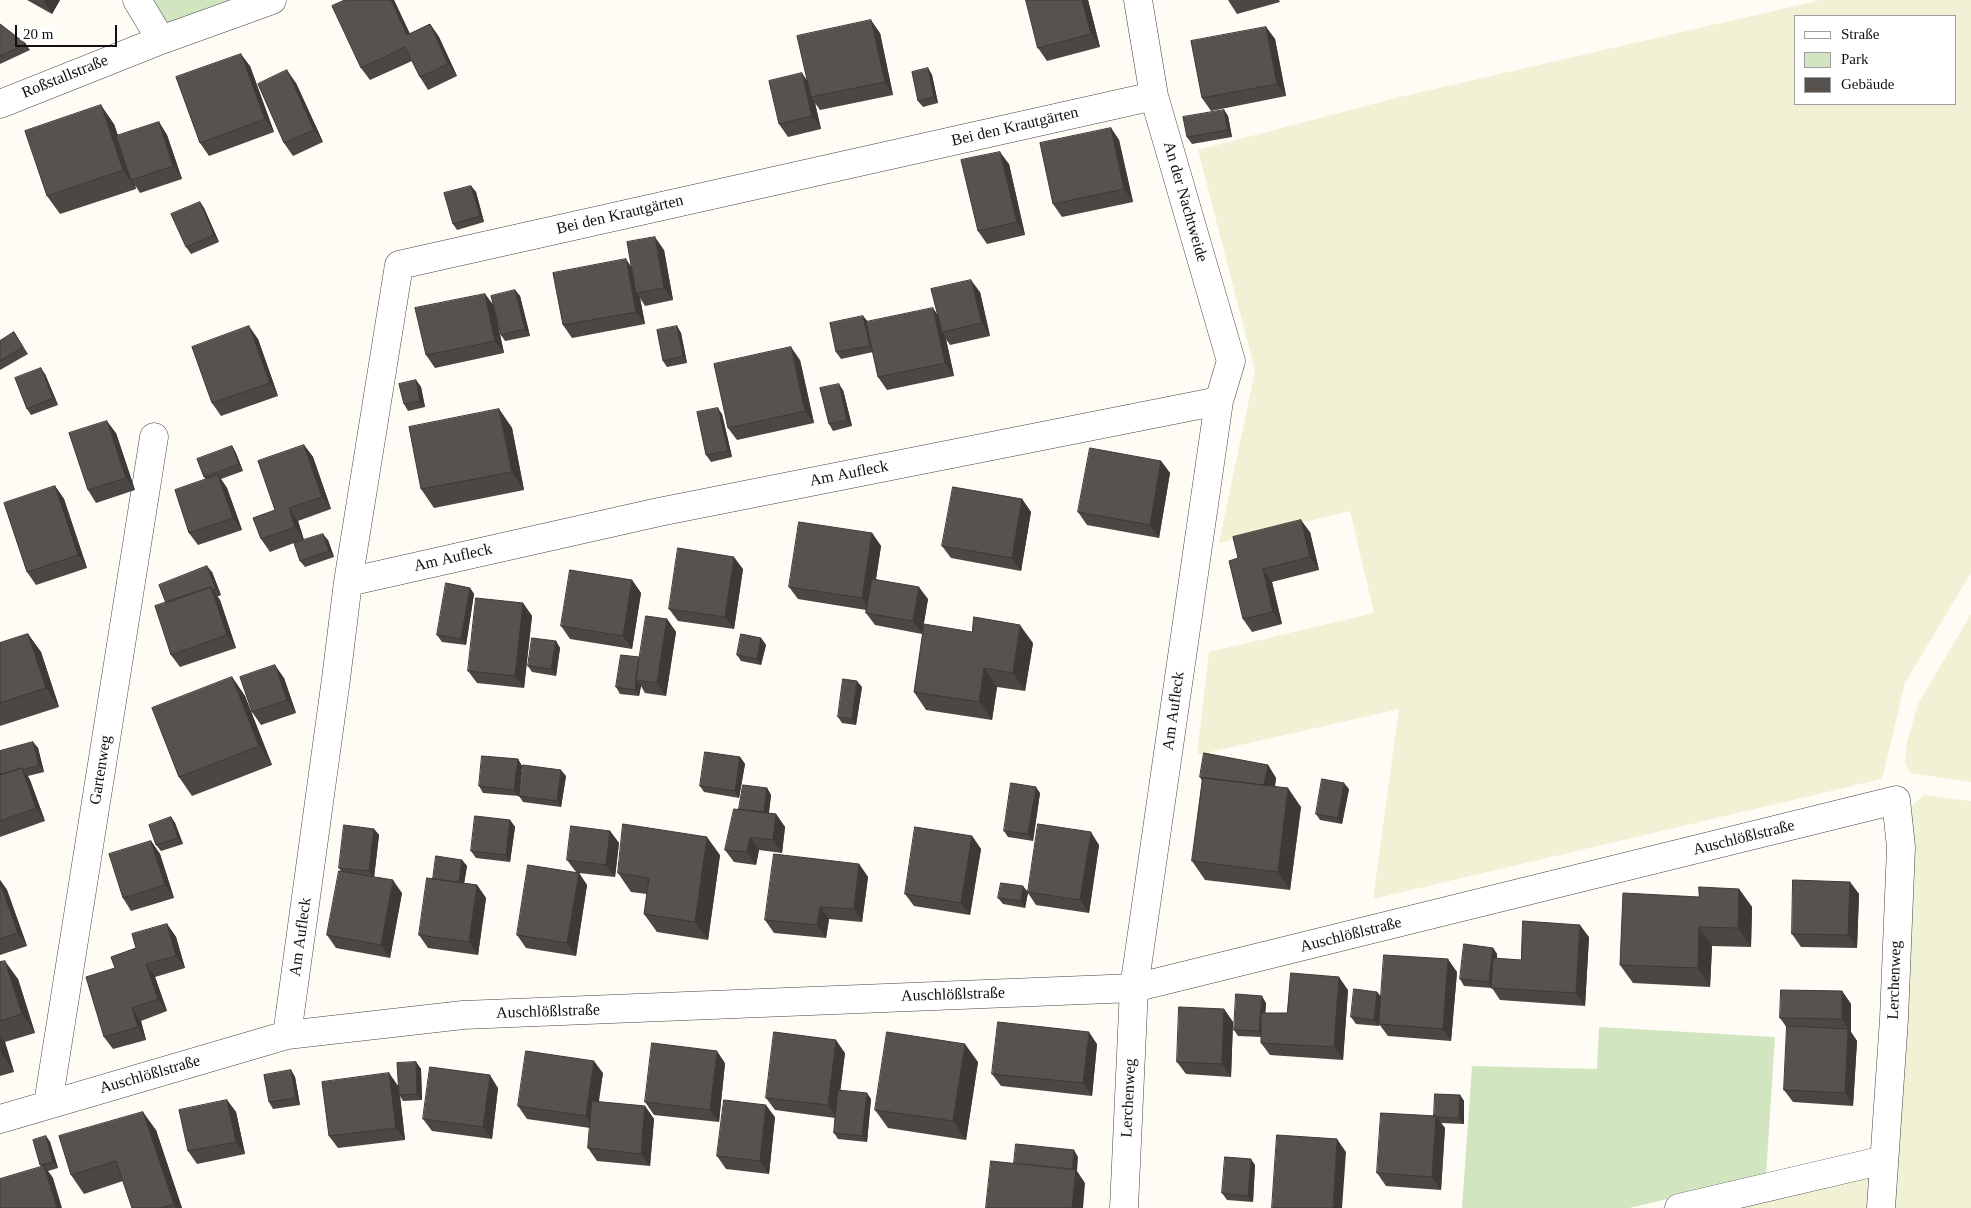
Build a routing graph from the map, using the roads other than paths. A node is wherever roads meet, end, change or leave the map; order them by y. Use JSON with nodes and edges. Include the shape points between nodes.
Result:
{"nodes":[{"id":1,"x":137,"y":0,"type":"edge"},
{"id":2,"x":272,"y":0,"type":"edge"},
{"id":3,"x":1138,"y":0,"type":"edge"},
{"id":4,"x":161,"y":40,"type":"junction"},
{"id":5,"x":1154,"y":96,"type":"junction"},
{"id":6,"x":0,"y":104,"type":"edge"},
{"id":7,"x":1219,"y":401,"type":"junction"},
{"id":8,"x":154,"y":437,"type":"dead end"},
{"id":9,"x":348,"y":582,"type":"junction"},
{"id":10,"x":1896,"y":800,"type":"joint"},
{"id":11,"x":1134,"y":988,"type":"junction"},
{"id":12,"x":287,"y":1036,"type":"junction"},
{"id":13,"x":48,"y":1104,"type":"junction"},
{"id":14,"x":0,"y":1119,"type":"edge"},
{"id":15,"x":1884,"y":1160,"type":"junction"},
{"id":16,"x":1124,"y":1208,"type":"edge"},
{"id":17,"x":1678,"y":1208,"type":"edge"},
{"id":18,"x":1881,"y":1208,"type":"edge"}],
"edges":[{"from":1,"to":4,"type":"street"},
{"from":2,"to":4,"type":"street","name":"Roßstallstraße"},
{"from":3,"to":5,"type":"street","name":"An der Nachtweide"},
{"from":4,"to":6,"type":"street","name":"Roßstallstraße"},
{"from":5,"to":7,"type":"street","name":"An der Nachtweide","via":[[1230,361]]},
{"from":5,"to":9,"type":"street","name":"Bei den Krautgärten","via":[[399,265]]},
{"from":7,"to":9,"type":"street","name":"Am Aufleck","via":[[659,512]]},
{"from":7,"to":11,"type":"street","name":"Am Aufleck"},
{"from":8,"to":13,"type":"street","name":"Gartenweg"},
{"from":9,"to":12,"type":"street","name":"Am Aufleck"},
{"from":10,"to":11,"type":"street","name":"Auschlößlstraße"},
{"from":10,"to":15,"type":"street","name":"Lerchenweg","via":[[1901,848]]},
{"from":11,"to":12,"type":"street","name":"Auschlößlstraße","via":[[463,1016]]},
{"from":11,"to":16,"type":"street","name":"Lerchenweg"},
{"from":12,"to":13,"type":"street","name":"Auschlößlstraße"},
{"from":13,"to":14,"type":"street","name":"Auschlößlstraße"},
{"from":15,"to":17,"type":"street"},
{"from":15,"to":18,"type":"street","name":"Lerchenweg"}]}
